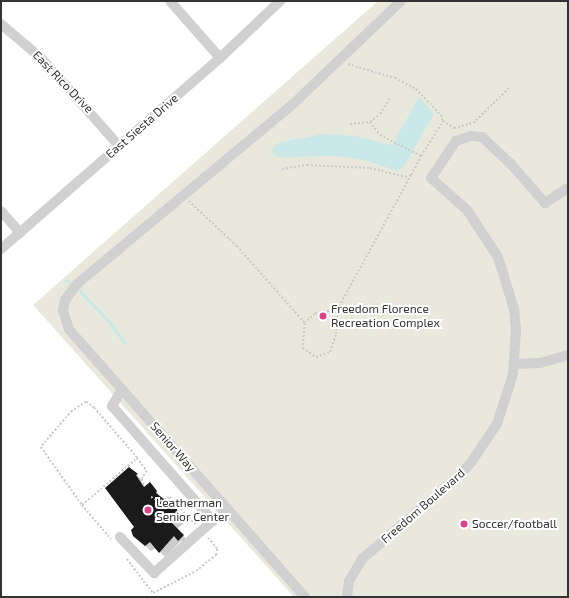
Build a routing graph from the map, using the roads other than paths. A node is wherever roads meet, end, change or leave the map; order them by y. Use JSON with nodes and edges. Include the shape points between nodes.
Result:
{"nodes":[{"id":1,"x":170,"y":1,"type":"edge"},
{"id":2,"x":280,"y":1,"type":"edge"},
{"id":3,"x":401,"y":1,"type":"edge"},
{"id":4,"x":1,"y":24,"type":"edge"},
{"id":5,"x":220,"y":58,"type":"junction"},
{"id":6,"x":119,"y":146,"type":"junction"},
{"id":7,"x":568,"y":188,"type":"edge"},
{"id":8,"x":1,"y":211,"type":"edge"},
{"id":9,"x":20,"y":233,"type":"junction"},
{"id":10,"x":1,"y":249,"type":"edge"},
{"id":11,"x":568,"y":355,"type":"edge"},
{"id":12,"x":514,"y":364,"type":"junction"},
{"id":13,"x":122,"y":389,"type":"junction"},
{"id":14,"x":227,"y":508,"type":"junction"},
{"id":15,"x":213,"y":521,"type":"junction"},
{"id":16,"x":118,"y":541,"type":"road end"},
{"id":17,"x":305,"y":597,"type":"edge"},
{"id":18,"x":347,"y":597,"type":"edge"}],
"edges":[{"from":1,"to":5,"type":"street"},
{"from":2,"to":5,"type":"street","name":"East Siesta Drive"},
{"from":3,"to":13,"type":"street","name":"Senior Way","via":[[334,62],[293,104],[74,286],[62,310],[64,321]]},
{"from":4,"to":6,"type":"street","name":"East Rico Drive","via":[[41,58]]},
{"from":5,"to":6,"type":"street","name":"East Siesta Drive"},
{"from":6,"to":9,"type":"street","name":"East Siesta Drive"},
{"from":7,"to":12,"type":"street","name":"Freedom Boulevard","via":[[545,204],[511,164],[482,137],[471,136],[456,141],[431,178],[467,210],[498,257],[514,309]]},
{"from":8,"to":9,"type":"street"},
{"from":9,"to":10,"type":"street","name":"East Siesta Drive"},
{"from":11,"to":12,"type":"street","via":[[540,362]]},
{"from":12,"to":18,"type":"street","name":"Freedom Boulevard","via":[[504,408],[484,445],[460,475],[360,562],[349,581]]},
{"from":13,"to":14,"type":"street","name":"Senior Way"},
{"from":13,"to":15,"type":"street","via":[[112,406]]},
{"from":14,"to":15,"type":"street"},
{"from":14,"to":17,"type":"street","name":"Senior Way"},
{"from":15,"to":16,"type":"street","via":[[154,573]]}]}
